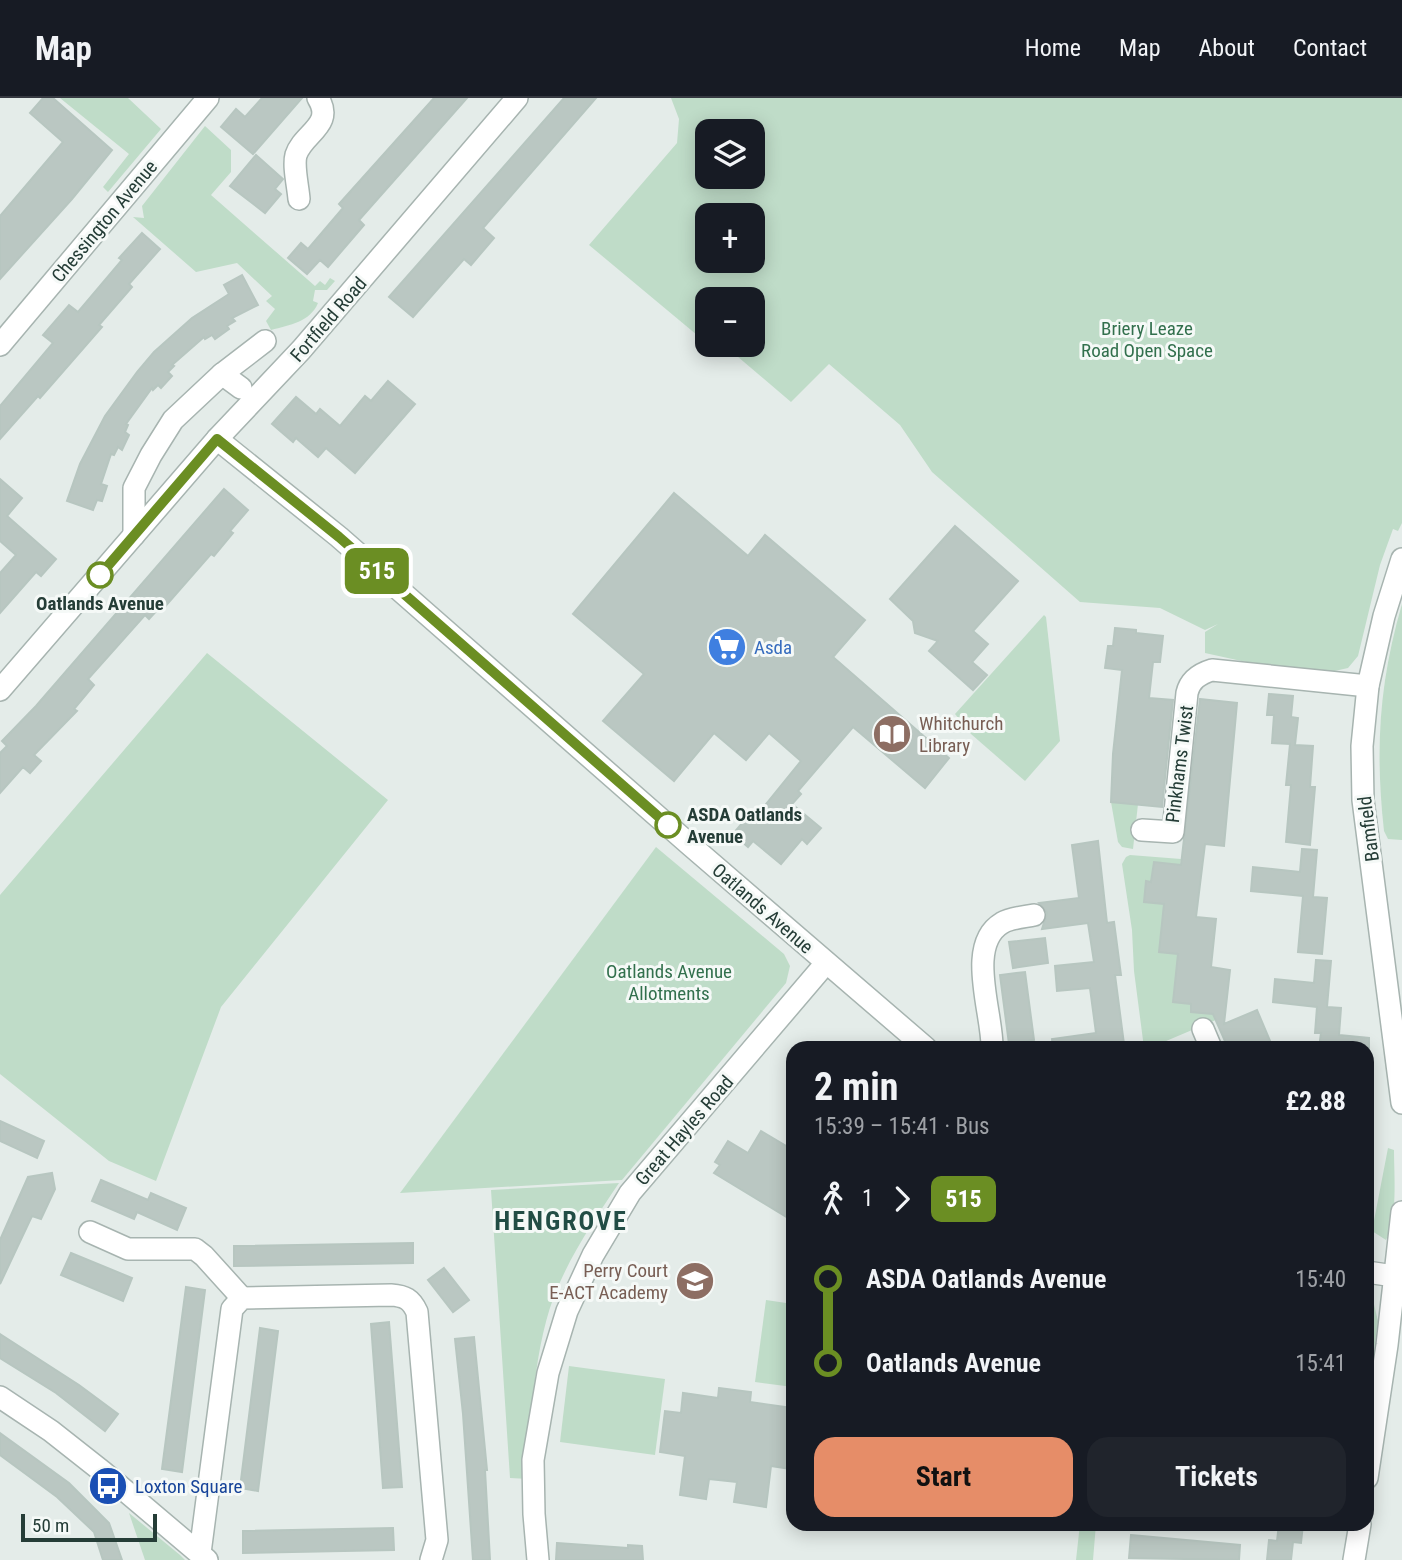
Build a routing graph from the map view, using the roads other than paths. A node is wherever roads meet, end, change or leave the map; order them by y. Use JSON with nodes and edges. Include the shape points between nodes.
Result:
{"nodes":[{"id":1,"x":208,"y":98,"type":"edge"},
{"id":2,"x":318,"y":98,"type":"edge"},
{"id":3,"x":517,"y":98,"type":"edge"},
{"id":4,"x":299,"y":199,"type":"dead end"},
{"id":5,"x":265,"y":341,"type":"dead end"},
{"id":6,"x":0,"y":345,"type":"edge"},
{"id":7,"x":222,"y":374,"type":"junction"},
{"id":8,"x":241,"y":388,"type":"dead end"},
{"id":9,"x":217,"y":439,"type":"junction"},
{"id":10,"x":134,"y":536,"type":"junction"},
{"id":11,"x":1402,"y":559,"type":"edge"},
{"id":12,"x":1368,"y":686,"type":"junction"},
{"id":13,"x":0,"y":690,"type":"edge"},
{"id":14,"x":1142,"y":830,"type":"dead end"},
{"id":15,"x":1034,"y":915,"type":"dead end"},
{"id":16,"x":826,"y":963,"type":"junction"},
{"id":17,"x":918,"y":1041,"type":"edge"},
{"id":18,"x":991,"y":1041,"type":"edge"},
{"id":19,"x":1402,"y":1103,"type":"edge"},
{"id":20,"x":1402,"y":1212,"type":"edge"},
{"id":21,"x":90,"y":1232,"type":"dead end"},
{"id":22,"x":1374,"y":1273,"type":"edge"},
{"id":23,"x":1394,"y":1276,"type":"junction"},
{"id":24,"x":242,"y":1298,"type":"junction"},
{"id":25,"x":0,"y":1397,"type":"edge"},
{"id":26,"x":1374,"y":1431,"type":"edge"},
{"id":27,"x":1359,"y":1531,"type":"edge"},
{"id":28,"x":203,"y":1556,"type":"edge"},
{"id":29,"x":431,"y":1560,"type":"edge"},
{"id":30,"x":538,"y":1560,"type":"edge"},
{"id":31,"x":1354,"y":1560,"type":"edge"}],
"edges":[{"from":1,"to":6,"type":"street","name":"Chessington Avenue"},
{"from":2,"to":4,"type":"street","via":[[323,112],[320,124],[295,159]]},
{"from":3,"to":9,"type":"street","name":"Fortfield Road","via":[[301,350]]},
{"from":5,"to":7,"type":"street","name":"Fortfield Road"},
{"from":7,"to":8,"type":"street"},
{"from":7,"to":10,"type":"street","name":"Fortfield Road","via":[[173,420],[151,455],[134,488]]},
{"from":9,"to":10,"type":"street","name":"Fortfield Road"},
{"from":9,"to":16,"type":"street","name":"Oatlands Avenue","via":[[339,537]]},
{"from":10,"to":13,"type":"street","name":"Fortfield Road"},
{"from":11,"to":12,"type":"street","name":"Bamfield"},
{"from":12,"to":14,"type":"street","name":"Pinkhams Twist","via":[[1212,670],[1198,675],[1187,693],[1173,832]]},
{"from":12,"to":19,"type":"street","name":"Bamfield","via":[[1363,800]]},
{"from":15,"to":18,"type":"street","via":[[1001,923],[987,940],[982,958]]},
{"from":16,"to":17,"type":"street","name":"Oatlands Avenue"},
{"from":16,"to":30,"type":"street","name":"Great Hayles Road","via":[[630,1193],[593,1255],[567,1311],[548,1373],[533,1460]]},
{"from":20,"to":23,"type":"street"},
{"from":21,"to":24,"type":"street","via":[[128,1249],[195,1250]]},
{"from":22,"to":23,"type":"street"},
{"from":23,"to":26,"type":"street"},
{"from":24,"to":28,"type":"street","via":[[232,1309]]},
{"from":24,"to":29,"type":"street","via":[[391,1295],[404,1296],[412,1303],[437,1540]]},
{"from":25,"to":28,"type":"street","via":[[51,1431]]},
{"from":27,"to":31,"type":"street"}]}
